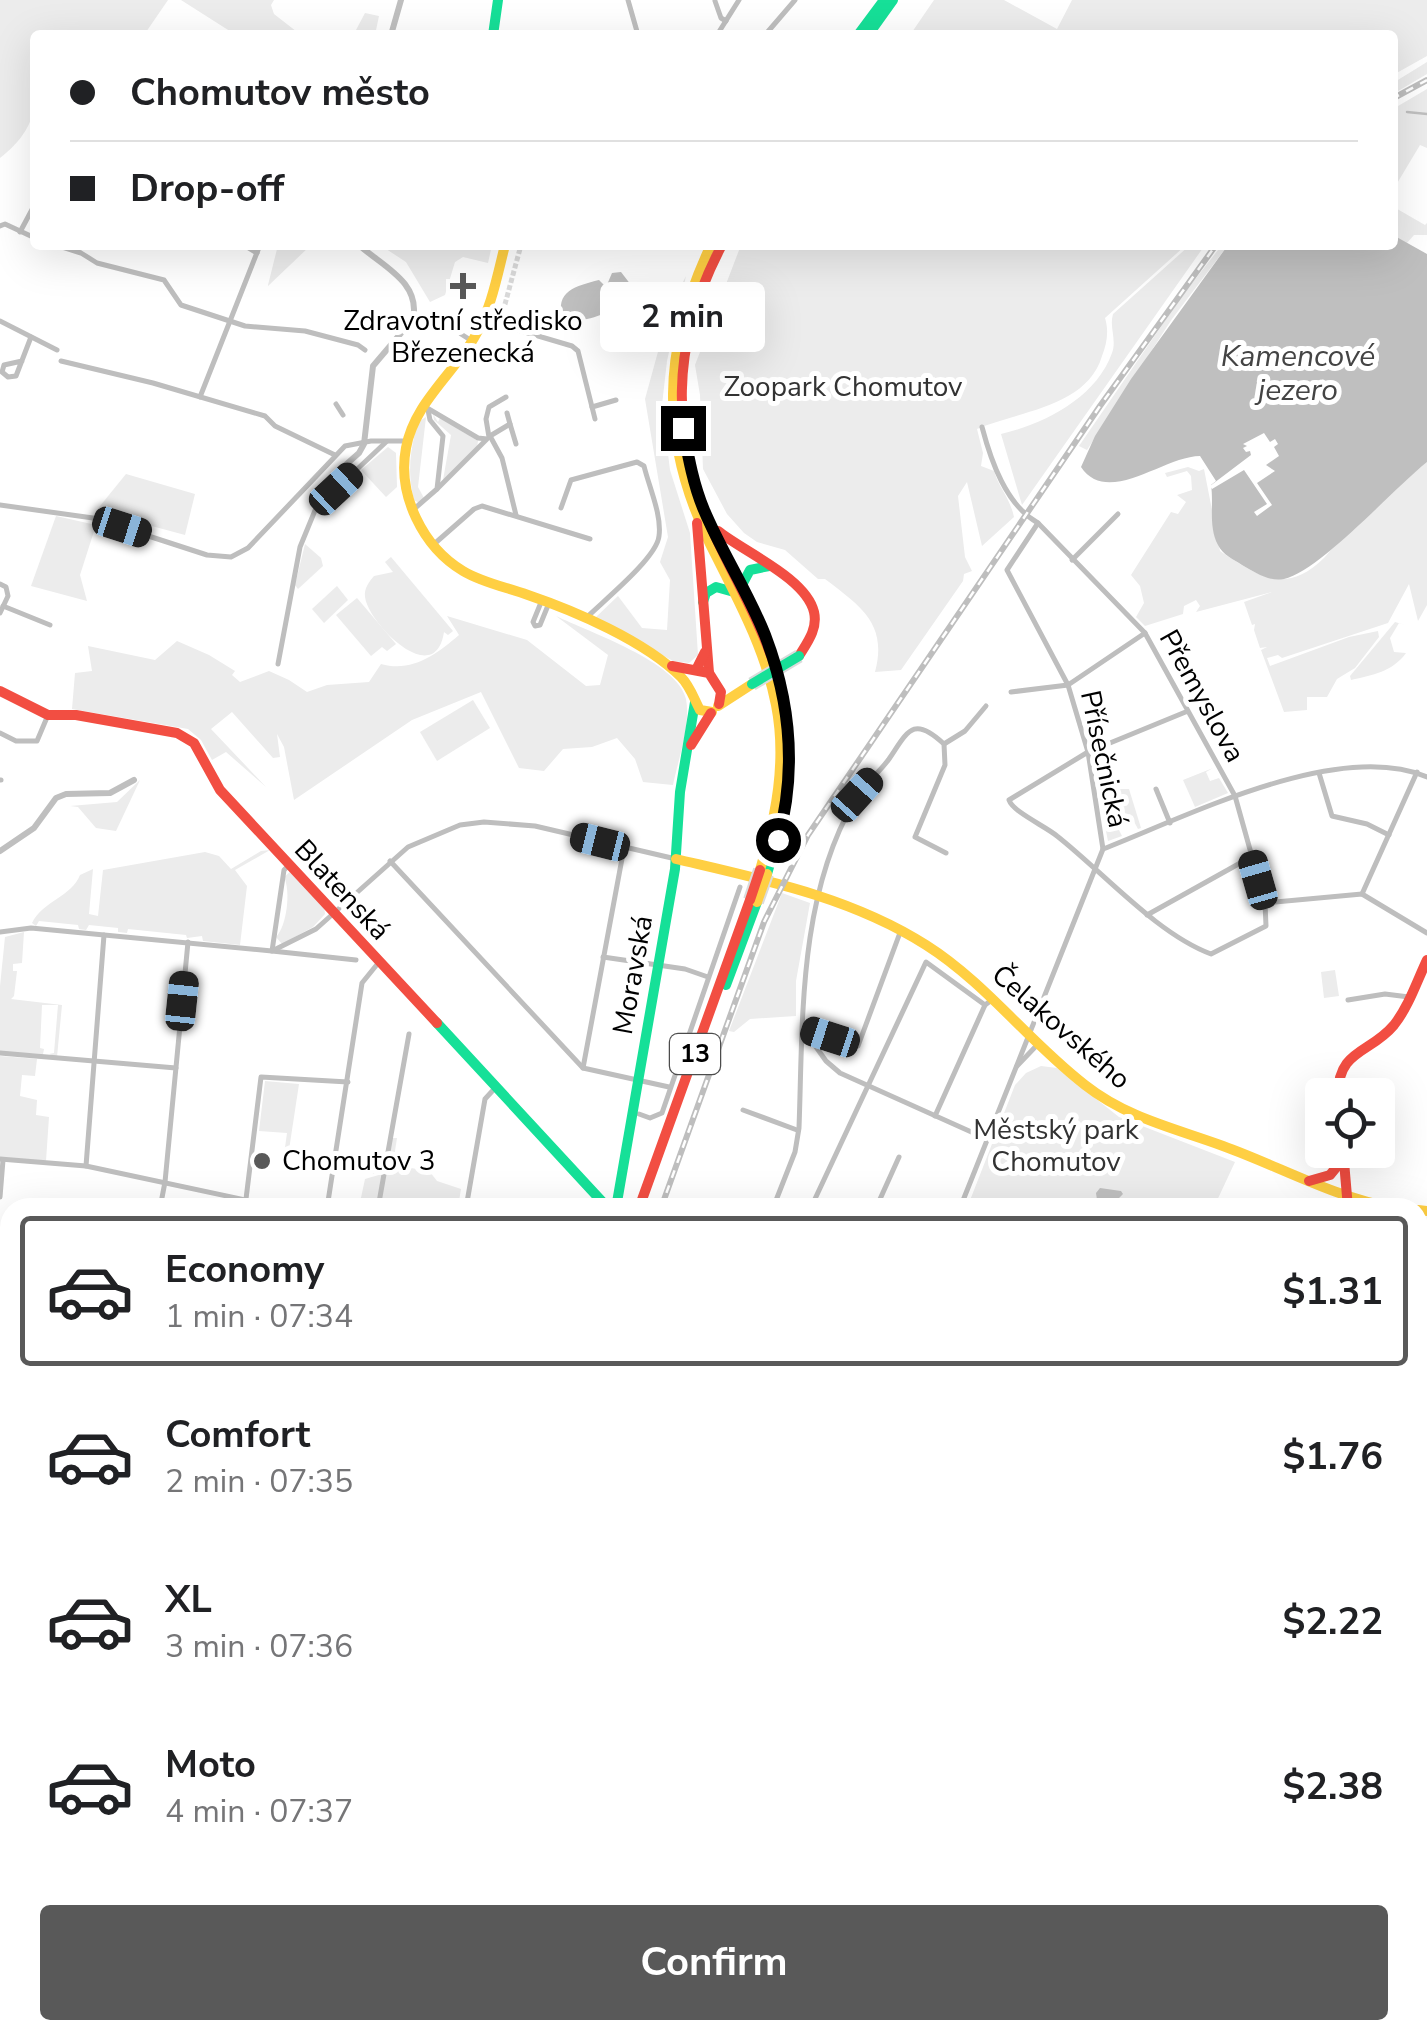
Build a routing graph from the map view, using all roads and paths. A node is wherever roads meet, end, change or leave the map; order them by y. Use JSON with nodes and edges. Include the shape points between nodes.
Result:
{"nodes":[{"id":1,"x":498,"y":0,"type":"edge"},
{"id":2,"x":628,"y":0,"type":"edge"},
{"id":3,"x":715,"y":0,"type":"edge"},
{"id":4,"x":739,"y":0,"type":"edge"},
{"id":5,"x":795,"y":0,"type":"edge"},
{"id":6,"x":884,"y":0,"type":"edge"},
{"id":7,"x":893,"y":0,"type":"edge"},
{"id":8,"x":728,"y":18,"type":"junction"},
{"id":9,"x":494,"y":30,"type":"edge"},
{"id":10,"x":637,"y":30,"type":"edge"},
{"id":11,"x":721,"y":30,"type":"edge"},
{"id":12,"x":769,"y":30,"type":"edge"},
{"id":13,"x":862,"y":30,"type":"edge"},
{"id":14,"x":872,"y":30,"type":"edge"},
{"id":15,"x":30,"y":213,"type":"edge"},
{"id":16,"x":0,"y":226,"type":"edge"},
{"id":17,"x":20,"y":232,"type":"junction"},
{"id":18,"x":30,"y":236,"type":"edge"},
{"id":19,"x":72,"y":250,"type":"edge"},
{"id":20,"x":252,"y":250,"type":"edge"},
{"id":21,"x":258,"y":250,"type":"edge"},
{"id":22,"x":504,"y":250,"type":"edge"},
{"id":23,"x":709,"y":250,"type":"edge"},
{"id":24,"x":720,"y":250,"type":"edge"},
{"id":25,"x":256,"y":253,"type":"junction"},
{"id":26,"x":461,"y":314,"type":"dead end"},
{"id":27,"x":0,"y":320,"type":"edge"},
{"id":28,"x":484,"y":320,"type":"junction"},
{"id":29,"x":230,"y":322,"type":"junction"},
{"id":30,"x":31,"y":337,"type":"junction"},
{"id":31,"x":472,"y":341,"type":"junction"},
{"id":32,"x":57,"y":350,"type":"dead end"},
{"id":33,"x":365,"y":350,"type":"dead end"},
{"id":34,"x":22,"y":360,"type":"dead end"},
{"id":35,"x":60,"y":362,"type":"dead end"},
{"id":36,"x":200,"y":396,"type":"junction"},
{"id":37,"x":506,"y":396,"type":"dead end"},
{"id":38,"x":616,"y":400,"type":"dead end"},
{"id":39,"x":336,"y":404,"type":"dead end"},
{"id":40,"x":425,"y":406,"type":"junction"},
{"id":41,"x":592,"y":406,"type":"junction"},
{"id":42,"x":506,"y":412,"type":"dead end"},
{"id":43,"x":343,"y":415,"type":"dead end"},
{"id":44,"x":595,"y":418,"type":"dead end"},
{"id":45,"x":510,"y":424,"type":"junction"},
{"id":46,"x":982,"y":427,"type":"dead end"},
{"id":47,"x":488,"y":437,"type":"junction"},
{"id":48,"x":388,"y":440,"type":"junction"},
{"id":49,"x":408,"y":441,"type":"junction"},
{"id":50,"x":516,"y":444,"type":"dead end"},
{"id":51,"x":335,"y":455,"type":"junction"},
{"id":52,"x":437,"y":489,"type":"junction"},
{"id":53,"x":0,"y":506,"type":"edge"},
{"id":54,"x":561,"y":508,"type":"dead end"},
{"id":55,"x":413,"y":510,"type":"junction"},
{"id":56,"x":695,"y":512,"type":"junction"},
{"id":57,"x":1118,"y":514,"type":"dead end"},
{"id":58,"x":516,"y":515,"type":"junction"},
{"id":59,"x":710,"y":523,"type":"junction"},
{"id":60,"x":1038,"y":523,"type":"junction"},
{"id":61,"x":590,"y":539,"type":"dead end"},
{"id":62,"x":433,"y":545,"type":"junction"},
{"id":63,"x":1072,"y":560,"type":"junction"},
{"id":64,"x":770,"y":566,"type":"junction"},
{"id":65,"x":0,"y":584,"type":"edge"},
{"id":66,"x":738,"y":589,"type":"junction"},
{"id":67,"x":702,"y":603,"type":"junction"},
{"id":68,"x":2,"y":609,"type":"edge"},
{"id":69,"x":585,"y":619,"type":"junction"},
{"id":70,"x":50,"y":625,"type":"dead end"},
{"id":71,"x":1145,"y":633,"type":"junction"},
{"id":72,"x":706,"y":651,"type":"junction"},
{"id":73,"x":278,"y":664,"type":"dead end"},
{"id":74,"x":666,"y":666,"type":"junction"},
{"id":75,"x":696,"y":670,"type":"junction"},
{"id":76,"x":709,"y":673,"type":"junction"},
{"id":77,"x":1068,"y":685,"type":"junction"},
{"id":78,"x":689,"y":686,"type":"junction"},
{"id":79,"x":0,"y":691,"type":"edge"},
{"id":80,"x":739,"y":691,"type":"junction"},
{"id":81,"x":721,"y":692,"type":"junction"},
{"id":82,"x":1011,"y":692,"type":"dead end"},
{"id":83,"x":695,"y":700,"type":"junction"},
{"id":84,"x":986,"y":706,"type":"dead end"},
{"id":85,"x":715,"y":709,"type":"junction"},
{"id":86,"x":1188,"y":711,"type":"junction"},
{"id":87,"x":48,"y":715,"type":"junction"},
{"id":88,"x":0,"y":733,"type":"edge"},
{"id":89,"x":944,"y":744,"type":"junction"},
{"id":90,"x":688,"y":751,"type":"junction"},
{"id":91,"x":1088,"y":752,"type":"junction"},
{"id":92,"x":1418,"y":772,"type":"junction"},
{"id":93,"x":1320,"y":773,"type":"junction"},
{"id":94,"x":1427,"y":776,"type":"edge"},
{"id":95,"x":1156,"y":789,"type":"dead end"},
{"id":96,"x":1235,"y":796,"type":"junction"},
{"id":97,"x":1170,"y":823,"type":"junction"},
{"id":98,"x":1389,"y":834,"type":"junction"},
{"id":99,"x":624,"y":848,"type":"junction"},
{"id":100,"x":1103,"y":848,"type":"junction"},
{"id":101,"x":946,"y":853,"type":"dead end"},
{"id":102,"x":1252,"y":857,"type":"junction"},
{"id":103,"x":676,"y":860,"type":"junction"},
{"id":104,"x":390,"y":861,"type":"junction"},
{"id":105,"x":289,"y":864,"type":"junction"},
{"id":106,"x":1095,"y":866,"type":"junction"},
{"id":107,"x":759,"y":875,"type":"junction"},
{"id":108,"x":740,"y":886,"type":"dead end"},
{"id":109,"x":1362,"y":894,"type":"junction"},
{"id":110,"x":819,"y":896,"type":"junction"},
{"id":111,"x":1264,"y":903,"type":"junction"},
{"id":112,"x":334,"y":913,"type":"junction"},
{"id":113,"x":1147,"y":916,"type":"junction"},
{"id":114,"x":901,"y":930,"type":"junction"},
{"id":115,"x":0,"y":932,"type":"edge"},
{"id":116,"x":1427,"y":934,"type":"edge"},
{"id":117,"x":104,"y":935,"type":"junction"},
{"id":118,"x":188,"y":942,"type":"junction"},
{"id":119,"x":272,"y":951,"type":"junction"},
{"id":120,"x":603,"y":956,"type":"junction"},
{"id":121,"x":356,"y":960,"type":"dead end"},
{"id":122,"x":1427,"y":960,"type":"edge"},
{"id":123,"x":379,"y":962,"type":"junction"},
{"id":124,"x":658,"y":964,"type":"junction"},
{"id":125,"x":708,"y":976,"type":"junction"},
{"id":126,"x":1409,"y":998,"type":"junction"},
{"id":127,"x":1348,"y":1000,"type":"dead end"},
{"id":128,"x":989,"y":1002,"type":"junction"},
{"id":129,"x":802,"y":1028,"type":"junction"},
{"id":130,"x":1028,"y":1032,"type":"junction"},
{"id":131,"x":409,"y":1034,"type":"dead end"},
{"id":132,"x":1039,"y":1043,"type":"junction"},
{"id":133,"x":0,"y":1053,"type":"edge"},
{"id":134,"x":94,"y":1061,"type":"junction"},
{"id":135,"x":176,"y":1068,"type":"junction"},
{"id":136,"x":584,"y":1068,"type":"junction"},
{"id":137,"x":1015,"y":1068,"type":"junction"},
{"id":138,"x":1337,"y":1078,"type":"edge"},
{"id":139,"x":638,"y":1080,"type":"junction"},
{"id":140,"x":348,"y":1082,"type":"junction"},
{"id":141,"x":868,"y":1086,"type":"junction"},
{"id":142,"x":496,"y":1087,"type":"junction"},
{"id":143,"x":669,"y":1088,"type":"junction"},
{"id":144,"x":744,"y":1110,"type":"dead end"},
{"id":145,"x":639,"y":1114,"type":"dead end"},
{"id":146,"x":936,"y":1116,"type":"junction"},
{"id":147,"x":798,"y":1131,"type":"junction"},
{"id":148,"x":987,"y":1140,"type":"junction"},
{"id":149,"x":899,"y":1158,"type":"dead end"},
{"id":150,"x":2,"y":1159,"type":"edge"},
{"id":151,"x":86,"y":1166,"type":"junction"},
{"id":152,"x":1334,"y":1168,"type":"edge"},
{"id":153,"x":1344,"y":1168,"type":"edge"},
{"id":154,"x":1308,"y":1181,"type":"junction"},
{"id":155,"x":165,"y":1182,"type":"junction"},
{"id":156,"x":0,"y":1197,"type":"edge"},
{"id":157,"x":162,"y":1198,"type":"edge"},
{"id":158,"x":241,"y":1198,"type":"edge"},
{"id":159,"x":246,"y":1198,"type":"edge"},
{"id":160,"x":329,"y":1198,"type":"edge"},
{"id":161,"x":380,"y":1198,"type":"edge"},
{"id":162,"x":468,"y":1198,"type":"edge"},
{"id":163,"x":599,"y":1198,"type":"edge"},
{"id":164,"x":618,"y":1198,"type":"edge"},
{"id":165,"x":647,"y":1198,"type":"edge"},
{"id":166,"x":777,"y":1198,"type":"edge"},
{"id":167,"x":816,"y":1198,"type":"edge"},
{"id":168,"x":881,"y":1198,"type":"edge"},
{"id":169,"x":964,"y":1198,"type":"edge"},
{"id":170,"x":1339,"y":1198,"type":"edge"},
{"id":171,"x":1347,"y":1198,"type":"edge"}],
"edges":[{"from":1,"to":9,"type":"main road"},
{"from":2,"to":10,"type":"street"},
{"from":3,"to":8,"type":"street"},
{"from":4,"to":8,"type":"street"},
{"from":5,"to":12,"type":"street"},
{"from":6,"to":13,"type":"main road"},
{"from":7,"to":14,"type":"main road"},
{"from":8,"to":11,"type":"street"},
{"from":15,"to":17,"type":"street"},
{"from":16,"to":17,"type":"street"},
{"from":17,"to":18,"type":"street"},
{"from":19,"to":29,"type":"street","via":[[164,280],[180,305]]},
{"from":20,"to":25,"type":"street"},
{"from":21,"to":25,"type":"street"},
{"from":22,"to":28,"type":"main road"},
{"from":23,"to":56,"type":"main road","number":"13","via":[[686,301],[672,376],[678,455]]},
{"from":24,"to":59,"type":"main road","number":"13","via":[[696,301],[681,375],[688,454]]},
{"from":25,"to":29,"type":"street"},
{"from":26,"to":31,"type":"street","via":[[462,334]]},
{"from":27,"to":30,"type":"street"},
{"from":28,"to":31,"type":"main road"},
{"from":28,"to":41,"type":"street","via":[[572,346]]},
{"from":29,"to":33,"type":"street","via":[[305,331]]},
{"from":29,"to":36,"type":"street"},
{"from":30,"to":32,"type":"street"},
{"from":30,"to":34,"type":"street"},
{"from":31,"to":40,"type":"main road"},
{"from":35,"to":36,"type":"street"},
{"from":36,"to":51,"type":"street","via":[[265,416]]},
{"from":37,"to":47,"type":"street","via":[[489,407]]},
{"from":38,"to":41,"type":"street"},
{"from":39,"to":43,"type":"street"},
{"from":40,"to":47,"type":"street","via":[[478,438]]},
{"from":40,"to":49,"type":"main road"},
{"from":40,"to":52,"type":"street","via":[[443,436]]},
{"from":41,"to":44,"type":"street"},
{"from":42,"to":45,"type":"street"},
{"from":45,"to":47,"type":"street"},
{"from":45,"to":50,"type":"street"},
{"from":46,"to":60,"type":"street","name":"Přemyslova","via":[[999,476],[1022,514]]},
{"from":47,"to":52,"type":"street"},
{"from":47,"to":58,"type":"street","via":[[502,458]]},
{"from":48,"to":49,"type":"street"},
{"from":48,"to":51,"type":"street","via":[[345,446]]},
{"from":48,"to":73,"type":"street","via":[[316,508],[300,547]]},
{"from":49,"to":55,"type":"main road","via":[[405,476]]},
{"from":51,"to":53,"type":"street","via":[[248,548],[231,557],[93,518]]},
{"from":52,"to":55,"type":"street"},
{"from":54,"to":69,"type":"street","via":[[572,480],[637,462],[644,466],[658,541]]},
{"from":55,"to":62,"type":"main road"},
{"from":56,"to":66,"type":"main road","number":"13"},
{"from":56,"to":67,"type":"main road"},
{"from":57,"to":63,"type":"street"},
{"from":58,"to":61,"type":"street"},
{"from":58,"to":62,"type":"street","via":[[482,506]]},
{"from":59,"to":64,"type":"main road"},
{"from":59,"to":66,"type":"main road","number":"13"},
{"from":60,"to":63,"type":"street","name":"Přemyslova"},
{"from":60,"to":77,"type":"street","name":"Přísečnická","via":[[1007,570]]},
{"from":62,"to":69,"type":"main road","via":[[461,570]]},
{"from":63,"to":71,"type":"street","name":"Přemyslova"},
{"from":64,"to":66,"type":"main road","via":[[750,570]]},
{"from":64,"to":80,"type":"main road","bridge":true,"via":[[811,602],[811,638],[799,656]]},
{"from":65,"to":68,"type":"street","via":[[8,596]]},
{"from":66,"to":67,"type":"main road","via":[[716,587]]},
{"from":66,"to":107,"type":"main road","number":"13","via":[[764,659],[781,739],[776,812]]},
{"from":67,"to":72,"type":"main road"},
{"from":68,"to":70,"type":"street"},
{"from":69,"to":74,"type":"main road"},
{"from":71,"to":77,"type":"street"},
{"from":71,"to":86,"type":"street","name":"Přemyslova"},
{"from":72,"to":75,"type":"main road"},
{"from":72,"to":76,"type":"main road"},
{"from":74,"to":75,"type":"main road"},
{"from":74,"to":78,"type":"main road"},
{"from":75,"to":76,"type":"main road"},
{"from":75,"to":78,"type":"main road"},
{"from":76,"to":81,"type":"main road"},
{"from":77,"to":82,"type":"street"},
{"from":77,"to":91,"type":"street","name":"Přísečnická"},
{"from":78,"to":83,"type":"main road"},
{"from":79,"to":87,"type":"main road","name":"Blatenská"},
{"from":80,"to":81,"type":"main road"},
{"from":80,"to":85,"type":"main road"},
{"from":81,"to":85,"type":"main road"},
{"from":83,"to":85,"type":"main road","via":[[702,711]]},
{"from":83,"to":90,"type":"main road","name":"Moravská"},
{"from":84,"to":89,"type":"street"},
{"from":85,"to":90,"type":"main road"},
{"from":86,"to":91,"type":"street"},
{"from":86,"to":96,"type":"street","name":"Přemyslova"},
{"from":87,"to":88,"type":"street","via":[[36,741]]},
{"from":87,"to":105,"type":"main road","name":"Blatenská","via":[[177,733],[194,743],[220,790]]},
{"from":89,"to":101,"type":"street","via":[[945,766],[915,837]]},
{"from":89,"to":110,"type":"street","via":[[929,730],[905,732],[848,812]]},
{"from":90,"to":103,"type":"main road","name":"Moravská"},
{"from":91,"to":100,"type":"street","name":"Přísečnická"},
{"from":91,"to":106,"type":"street","via":[[1009,800]]},
{"from":92,"to":93,"type":"street","via":[[1360,765]]},
{"from":92,"to":94,"type":"street"},
{"from":92,"to":98,"type":"street"},
{"from":93,"to":96,"type":"street"},
{"from":93,"to":98,"type":"street","via":[[1332,816]]},
{"from":95,"to":97,"type":"street"},
{"from":96,"to":97,"type":"street"},
{"from":96,"to":102,"type":"street","name":"Přemyslova"},
{"from":97,"to":100,"type":"street"},
{"from":98,"to":109,"type":"street"},
{"from":99,"to":103,"type":"street"},
{"from":99,"to":104,"type":"street","via":[[535,826],[484,822],[437,833]]},
{"from":99,"to":120,"type":"street"},
{"from":100,"to":106,"type":"street"},
{"from":102,"to":111,"type":"street","name":"Přemyslova"},
{"from":102,"to":113,"type":"street"},
{"from":103,"to":107,"type":"main road","name":"Čelakovského"},
{"from":103,"to":124,"type":"main road","name":"Moravská"},
{"from":104,"to":112,"type":"street"},
{"from":104,"to":136,"type":"street"},
{"from":105,"to":112,"type":"main road","name":"Blatenská"},
{"from":105,"to":119,"type":"street"},
{"from":106,"to":113,"type":"street"},
{"from":106,"to":130,"type":"street"},
{"from":107,"to":110,"type":"main road","name":"Čelakovského"},
{"from":107,"to":165,"type":"main road","number":"13","bridge":true},
{"from":108,"to":125,"type":"street"},
{"from":109,"to":111,"type":"street"},
{"from":109,"to":116,"type":"street"},
{"from":110,"to":114,"type":"main road","name":"Čelakovského"},
{"from":110,"to":129,"type":"street","via":[[804,973]]},
{"from":111,"to":113,"type":"street","name":"Přemyslova","via":[[1266,926],[1215,953]]},
{"from":112,"to":119,"type":"street"},
{"from":112,"to":123,"type":"main road","name":"Blatenská"},
{"from":114,"to":128,"type":"main road","name":"Čelakovského","via":[[961,970]]},
{"from":114,"to":129,"type":"street","via":[[858,1046]]},
{"from":115,"to":117,"type":"street"},
{"from":117,"to":118,"type":"street"},
{"from":117,"to":134,"type":"street"},
{"from":118,"to":119,"type":"street"},
{"from":118,"to":135,"type":"street"},
{"from":119,"to":121,"type":"street"},
{"from":120,"to":124,"type":"street"},
{"from":120,"to":136,"type":"street"},
{"from":122,"to":126,"type":"main road"},
{"from":123,"to":140,"type":"street","via":[[362,982]]},
{"from":123,"to":142,"type":"main road","name":"Blatenská"},
{"from":124,"to":125,"type":"street"},
{"from":124,"to":139,"type":"main road","name":"Moravská"},
{"from":125,"to":143,"type":"street"},
{"from":126,"to":127,"type":"street"},
{"from":126,"to":138,"type":"main road","via":[[1386,1034],[1340,1066]]},
{"from":128,"to":130,"type":"main road","name":"Čelakovského"},
{"from":128,"to":141,"type":"street","via":[[926,962]]},
{"from":128,"to":146,"type":"street"},
{"from":129,"to":141,"type":"street","via":[[840,1073]]},
{"from":129,"to":147,"type":"street"},
{"from":130,"to":132,"type":"main road","name":"Čelakovského"},
{"from":130,"to":137,"type":"street"},
{"from":131,"to":161,"type":"street"},
{"from":132,"to":137,"type":"street"},
{"from":132,"to":154,"type":"main road","name":"Čelakovského","via":[[1122,1109]]},
{"from":133,"to":134,"type":"street"},
{"from":134,"to":135,"type":"street"},
{"from":134,"to":151,"type":"street"},
{"from":135,"to":155,"type":"street"},
{"from":136,"to":139,"type":"street"},
{"from":137,"to":148,"type":"street"},
{"from":139,"to":143,"type":"street"},
{"from":139,"to":164,"type":"main road","name":"Moravská"},
{"from":140,"to":159,"type":"street","via":[[261,1077]]},
{"from":140,"to":160,"type":"street"},
{"from":141,"to":146,"type":"street"},
{"from":141,"to":167,"type":"street"},
{"from":142,"to":162,"type":"street","via":[[485,1099]]},
{"from":142,"to":163,"type":"main road","name":"Blatenská"},
{"from":143,"to":145,"type":"street","via":[[662,1113]]},
{"from":144,"to":147,"type":"street"},
{"from":146,"to":148,"type":"street"},
{"from":147,"to":166,"type":"street"},
{"from":148,"to":169,"type":"street"},
{"from":149,"to":168,"type":"street"},
{"from":150,"to":151,"type":"street"},
{"from":150,"to":156,"type":"street"},
{"from":151,"to":155,"type":"street"},
{"from":152,"to":154,"type":"main road"},
{"from":153,"to":171,"type":"main road"},
{"from":154,"to":170,"type":"main road","name":"Čelakovského"},
{"from":155,"to":157,"type":"street"},
{"from":155,"to":158,"type":"street"}]}
